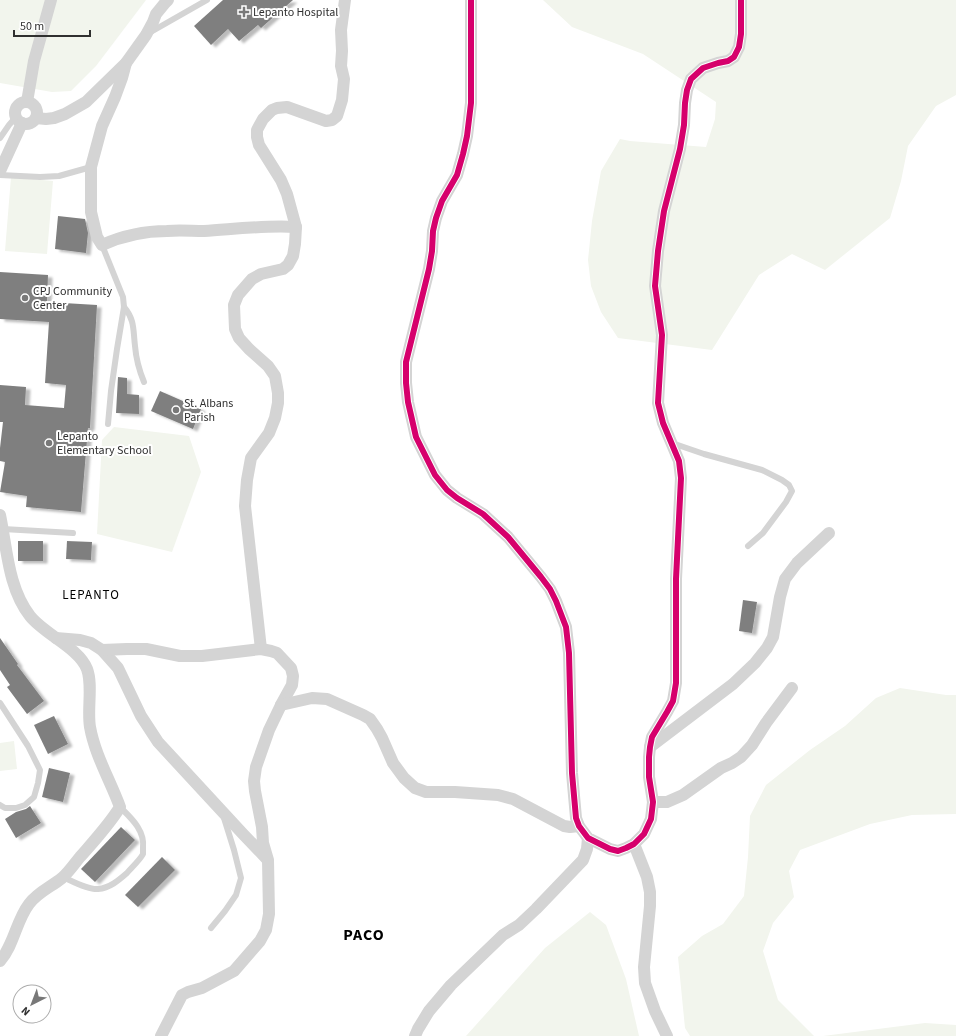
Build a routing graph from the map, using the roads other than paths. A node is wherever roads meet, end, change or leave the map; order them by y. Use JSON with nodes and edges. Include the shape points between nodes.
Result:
{"nodes":[{"id":1,"x":50,"y":0,"type":"edge"},
{"id":2,"x":168,"y":0,"type":"edge"},
{"id":3,"x":207,"y":0,"type":"edge"},
{"id":4,"x":345,"y":0,"type":"edge"},
{"id":5,"x":471,"y":0,"type":"edge"},
{"id":6,"x":741,"y":0,"type":"edge"},
{"id":7,"x":146,"y":35,"type":"junction"},
{"id":8,"x":126,"y":63,"type":"junction"},
{"id":9,"x":26,"y":102,"type":"junction"},
{"id":10,"x":36,"y":118,"type":"junction"},
{"id":11,"x":19,"y":120,"type":"junction"},
{"id":12,"x":0,"y":138,"type":"edge"},
{"id":13,"x":91,"y":167,"type":"junction"},
{"id":14,"x":0,"y":171,"type":"edge"},
{"id":15,"x":0,"y":175,"type":"edge"},
{"id":16,"x":296,"y":227,"type":"junction"},
{"id":17,"x":102,"y":245,"type":"junction"},
{"id":18,"x":124,"y":307,"type":"junction"},
{"id":19,"x":144,"y":382,"type":"dead end"},
{"id":20,"x":108,"y":424,"type":"dead end"},
{"id":21,"x":672,"y":443,"type":"junction"},
{"id":22,"x":0,"y":515,"type":"edge"},
{"id":23,"x":3,"y":529,"type":"junction"},
{"id":24,"x":72,"y":533,"type":"dead end"},
{"id":25,"x":829,"y":533,"type":"dead end"},
{"id":26,"x":748,"y":546,"type":"dead end"},
{"id":27,"x":56,"y":638,"type":"junction"},
{"id":28,"x":262,"y":648,"type":"junction"},
{"id":29,"x":102,"y":650,"type":"junction"},
{"id":30,"x":792,"y":688,"type":"dead end"},
{"id":31,"x":0,"y":703,"type":"edge"},
{"id":32,"x":281,"y":705,"type":"junction"},
{"id":33,"x":650,"y":747,"type":"junction"},
{"id":34,"x":653,"y":802,"type":"junction"},
{"id":35,"x":0,"y":805,"type":"edge"},
{"id":36,"x":120,"y":807,"type":"junction"},
{"id":37,"x":222,"y":811,"type":"junction"},
{"id":38,"x":579,"y":826,"type":"junction"},
{"id":39,"x":588,"y":838,"type":"junction"},
{"id":40,"x":634,"y":844,"type":"junction"},
{"id":41,"x":268,"y":860,"type":"junction"},
{"id":42,"x":63,"y":877,"type":"junction"},
{"id":43,"x":210,"y":928,"type":"dead end"},
{"id":44,"x":0,"y":960,"type":"edge"},
{"id":45,"x":161,"y":1036,"type":"edge"},
{"id":46,"x":415,"y":1036,"type":"edge"},
{"id":47,"x":667,"y":1036,"type":"edge"}],
"edges":[{"from":1,"to":9,"type":"street"},
{"from":2,"to":7,"type":"street","via":[[156,14]]},
{"from":3,"to":7,"type":"lane"},
{"from":4,"to":16,"type":"street","via":[[341,30],[344,79],[337,116],[326,121],[287,107],[277,108],[263,119],[257,130],[258,145],[281,180]]},
{"from":5,"to":38,"type":"street","via":[[470,115],[457,175],[442,201],[433,231],[429,269],[406,362],[408,402],[416,437],[436,475],[456,498],[483,514],[508,537],[541,577],[556,601],[566,628],[569,653],[572,773]]},
{"from":6,"to":21,"type":"street","via":[[741,34],[739,48],[734,57],[703,68],[691,79],[687,90],[680,149],[664,211],[655,286],[662,335],[658,403]]},
{"from":7,"to":8,"type":"street"},
{"from":8,"to":10,"type":"street","via":[[86,102],[54,118]]},
{"from":8,"to":13,"type":"street","via":[[102,126]]},
{"from":9,"to":10,"type":"street","via":[[37,109]]},
{"from":9,"to":11,"type":"street","via":[[16,108],[15,113]]},
{"from":10,"to":11,"type":"street","via":[[30,124]]},
{"from":11,"to":12,"type":"lane","via":[[8,125]]},
{"from":11,"to":14,"type":"street"},
{"from":13,"to":15,"type":"lane","via":[[59,176]]},
{"from":13,"to":17,"type":"street","via":[[91,212],[97,237]]},
{"from":16,"to":17,"type":"street","via":[[165,231],[132,235]]},
{"from":16,"to":28,"type":"street","via":[[293,256],[288,265],[252,279],[234,305],[235,329],[239,338],[268,366],[275,376],[278,393],[275,418],[269,433],[251,458],[245,506]]},
{"from":17,"to":18,"type":"lane"},
{"from":18,"to":19,"type":"lane","via":[[132,318],[139,370]]},
{"from":18,"to":20,"type":"lane"},
{"from":21,"to":26,"type":"lane","via":[[762,470],[789,485],[792,491],[786,502],[763,533]]},
{"from":21,"to":33,"type":"street","via":[[679,461],[681,478],[676,578],[676,683],[673,701],[652,737]]},
{"from":22,"to":23,"type":"street"},
{"from":23,"to":24,"type":"lane"},
{"from":23,"to":27,"type":"street","via":[[12,579],[20,602],[30,617]]},
{"from":25,"to":33,"type":"street","via":[[797,563],[785,579],[773,637],[755,663],[733,684]]},
{"from":27,"to":29,"type":"street","via":[[80,640]]},
{"from":27,"to":36,"type":"street","via":[[81,658],[88,669],[90,727],[102,765]]},
{"from":28,"to":29,"type":"street","via":[[202,656],[180,656],[146,649]]},
{"from":28,"to":32,"type":"street","via":[[277,653],[291,668],[292,685]]},
{"from":29,"to":37,"type":"street","via":[[118,668],[141,716],[158,742]]},
{"from":30,"to":34,"type":"street","via":[[742,757],[721,768],[683,795],[667,802]]},
{"from":31,"to":35,"type":"lane","via":[[40,770],[34,797],[25,805],[5,808]]},
{"from":32,"to":38,"type":"street","via":[[312,698],[327,699],[363,715],[377,729],[393,763],[415,788],[426,792],[498,795],[513,799],[564,826]]},
{"from":32,"to":41,"type":"street","via":[[269,730],[256,767],[254,781]]},
{"from":33,"to":34,"type":"street","via":[[649,777]]},
{"from":34,"to":40,"type":"street","via":[[651,819],[644,834]]},
{"from":36,"to":42,"type":"street"},
{"from":36,"to":42,"type":"lane","via":[[136,824],[142,835],[143,854],[135,864],[118,882],[98,889]]},
{"from":37,"to":41,"type":"street"},
{"from":37,"to":43,"type":"lane","via":[[241,878],[236,895]]},
{"from":38,"to":39,"type":"street"},
{"from":39,"to":40,"type":"street","via":[[610,850],[618,851]]},
{"from":39,"to":46,"type":"street","via":[[583,860],[536,909],[503,935],[450,985],[429,1011]]},
{"from":40,"to":47,"type":"street","via":[[650,892],[645,983]]},
{"from":41,"to":45,"type":"street","via":[[269,914],[266,930],[260,941],[234,972],[182,996]]},
{"from":42,"to":44,"type":"street","via":[[29,904]]}]}
